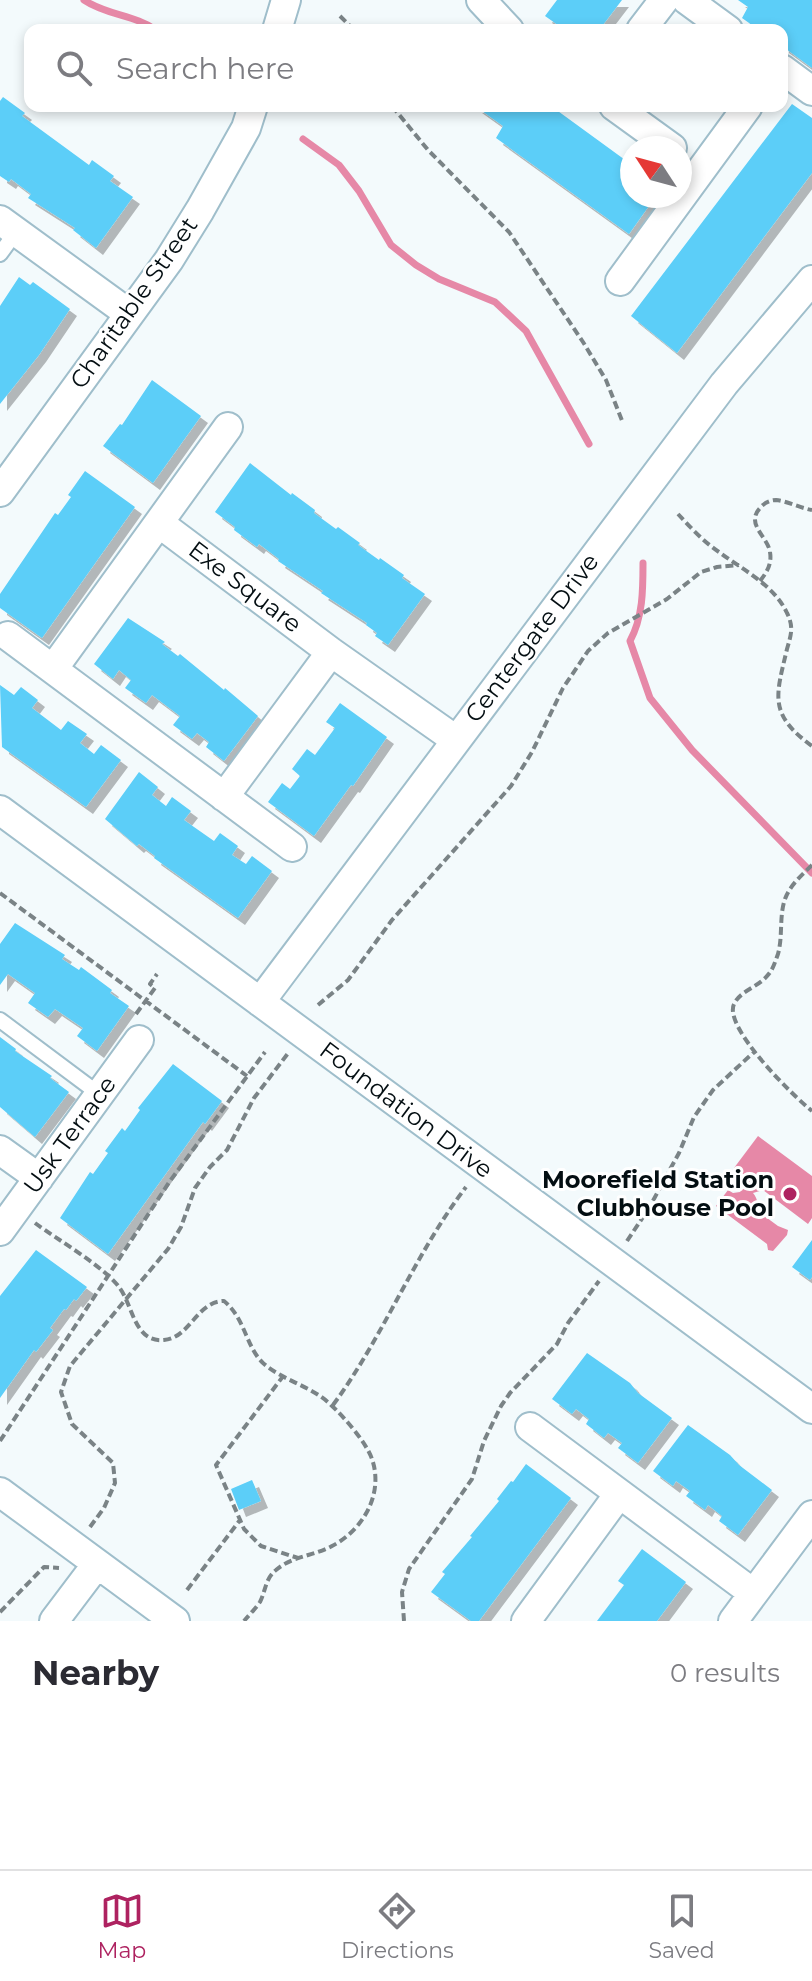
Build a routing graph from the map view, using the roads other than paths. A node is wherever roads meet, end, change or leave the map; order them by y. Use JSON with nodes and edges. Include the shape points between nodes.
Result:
{"nodes":[{"id":1,"x":286,"y":0,"type":"edge"},
{"id":2,"x":664,"y":0,"type":"edge"},
{"id":3,"x":687,"y":0,"type":"edge"},
{"id":4,"x":482,"y":1,"type":"edge"},
{"id":5,"x":279,"y":24,"type":"edge"},
{"id":6,"x":503,"y":24,"type":"edge"},
{"id":7,"x":646,"y":24,"type":"edge"},
{"id":8,"x":720,"y":24,"type":"edge"},
{"id":9,"x":788,"y":73,"type":"edge"},
{"id":10,"x":812,"y":91,"type":"edge"},
{"id":11,"x":251,"y":112,"type":"edge"},
{"id":12,"x":622,"y":112,"type":"edge"},
{"id":13,"x":742,"y":112,"type":"edge"},
{"id":14,"x":655,"y":136,"type":"edge"},
{"id":15,"x":692,"y":160,"type":"edge"},
{"id":16,"x":663,"y":208,"type":"edge"},
{"id":17,"x":5,"y":236,"type":"edge"},
{"id":18,"x":812,"y":280,"type":"edge"},
{"id":19,"x":620,"y":281,"type":"dead end"},
{"id":20,"x":128,"y":313,"type":"junction"},
{"id":21,"x":228,"y":427,"type":"dead end"},
{"id":22,"x":0,"y":492,"type":"edge"},
{"id":23,"x":159,"y":523,"type":"junction"},
{"id":24,"x":8,"y":636,"type":"dead end"},
{"id":25,"x":331,"y":652,"type":"junction"},
{"id":26,"x":53,"y":669,"type":"junction"},
{"id":27,"x":456,"y":740,"type":"junction"},
{"id":28,"x":224,"y":797,"type":"junction"},
{"id":29,"x":0,"y":810,"type":"edge"},
{"id":30,"x":292,"y":847,"type":"dead end"},
{"id":31,"x":260,"y":1002,"type":"junction"},
{"id":32,"x":0,"y":1020,"type":"edge"},
{"id":33,"x":139,"y":1040,"type":"dead end"},
{"id":34,"x":99,"y":1094,"type":"junction"},
{"id":35,"x":0,"y":1150,"type":"edge"},
{"id":36,"x":39,"y":1178,"type":"junction"},
{"id":37,"x":8,"y":1220,"type":"edge"},
{"id":38,"x":812,"y":1409,"type":"edge"},
{"id":39,"x":530,"y":1427,"type":"dead end"},
{"id":40,"x":0,"y":1492,"type":"edge"},
{"id":41,"x":619,"y":1494,"type":"junction"},
{"id":42,"x":812,"y":1515,"type":"edge"},
{"id":43,"x":86,"y":1556,"type":"junction"},
{"id":44,"x":753,"y":1593,"type":"junction"},
{"id":45,"x":54,"y":1621,"type":"edge"},
{"id":46,"x":175,"y":1621,"type":"edge"},
{"id":47,"x":526,"y":1621,"type":"edge"},
{"id":48,"x":733,"y":1621,"type":"edge"}],
"edges":[{"from":1,"to":5,"type":"street"},
{"from":2,"to":7,"type":"street"},
{"from":3,"to":8,"type":"street"},
{"from":4,"to":6,"type":"street"},
{"from":9,"to":10,"type":"street"},
{"from":11,"to":20,"type":"street","name":"Charitable Street","via":[[200,210]]},
{"from":12,"to":14,"type":"street"},
{"from":13,"to":15,"type":"street"},
{"from":16,"to":19,"type":"street"},
{"from":17,"to":20,"type":"street"},
{"from":18,"to":27,"type":"street","name":"Centergate Drive","via":[[724,384]]},
{"from":20,"to":22,"type":"street","name":"Charitable Street"},
{"from":21,"to":23,"type":"street"},
{"from":23,"to":25,"type":"street","name":"Exe Square"},
{"from":23,"to":26,"type":"street"},
{"from":24,"to":26,"type":"street"},
{"from":25,"to":27,"type":"street","name":"Exe Square"},
{"from":25,"to":28,"type":"street"},
{"from":26,"to":28,"type":"street"},
{"from":27,"to":31,"type":"street","name":"Centergate Drive"},
{"from":28,"to":30,"type":"street"},
{"from":29,"to":31,"type":"street","name":"Foundation Drive"},
{"from":31,"to":38,"type":"street","name":"Foundation Drive"},
{"from":32,"to":34,"type":"lane"},
{"from":33,"to":34,"type":"street","name":"Usk Terrace"},
{"from":34,"to":36,"type":"street","name":"Usk Terrace"},
{"from":35,"to":36,"type":"street"},
{"from":36,"to":37,"type":"street","name":"Usk Terrace"},
{"from":39,"to":41,"type":"street"},
{"from":40,"to":43,"type":"street"},
{"from":41,"to":44,"type":"street"},
{"from":41,"to":47,"type":"street"},
{"from":42,"to":44,"type":"street"},
{"from":43,"to":45,"type":"street"},
{"from":43,"to":46,"type":"street"},
{"from":44,"to":48,"type":"street"}]}
